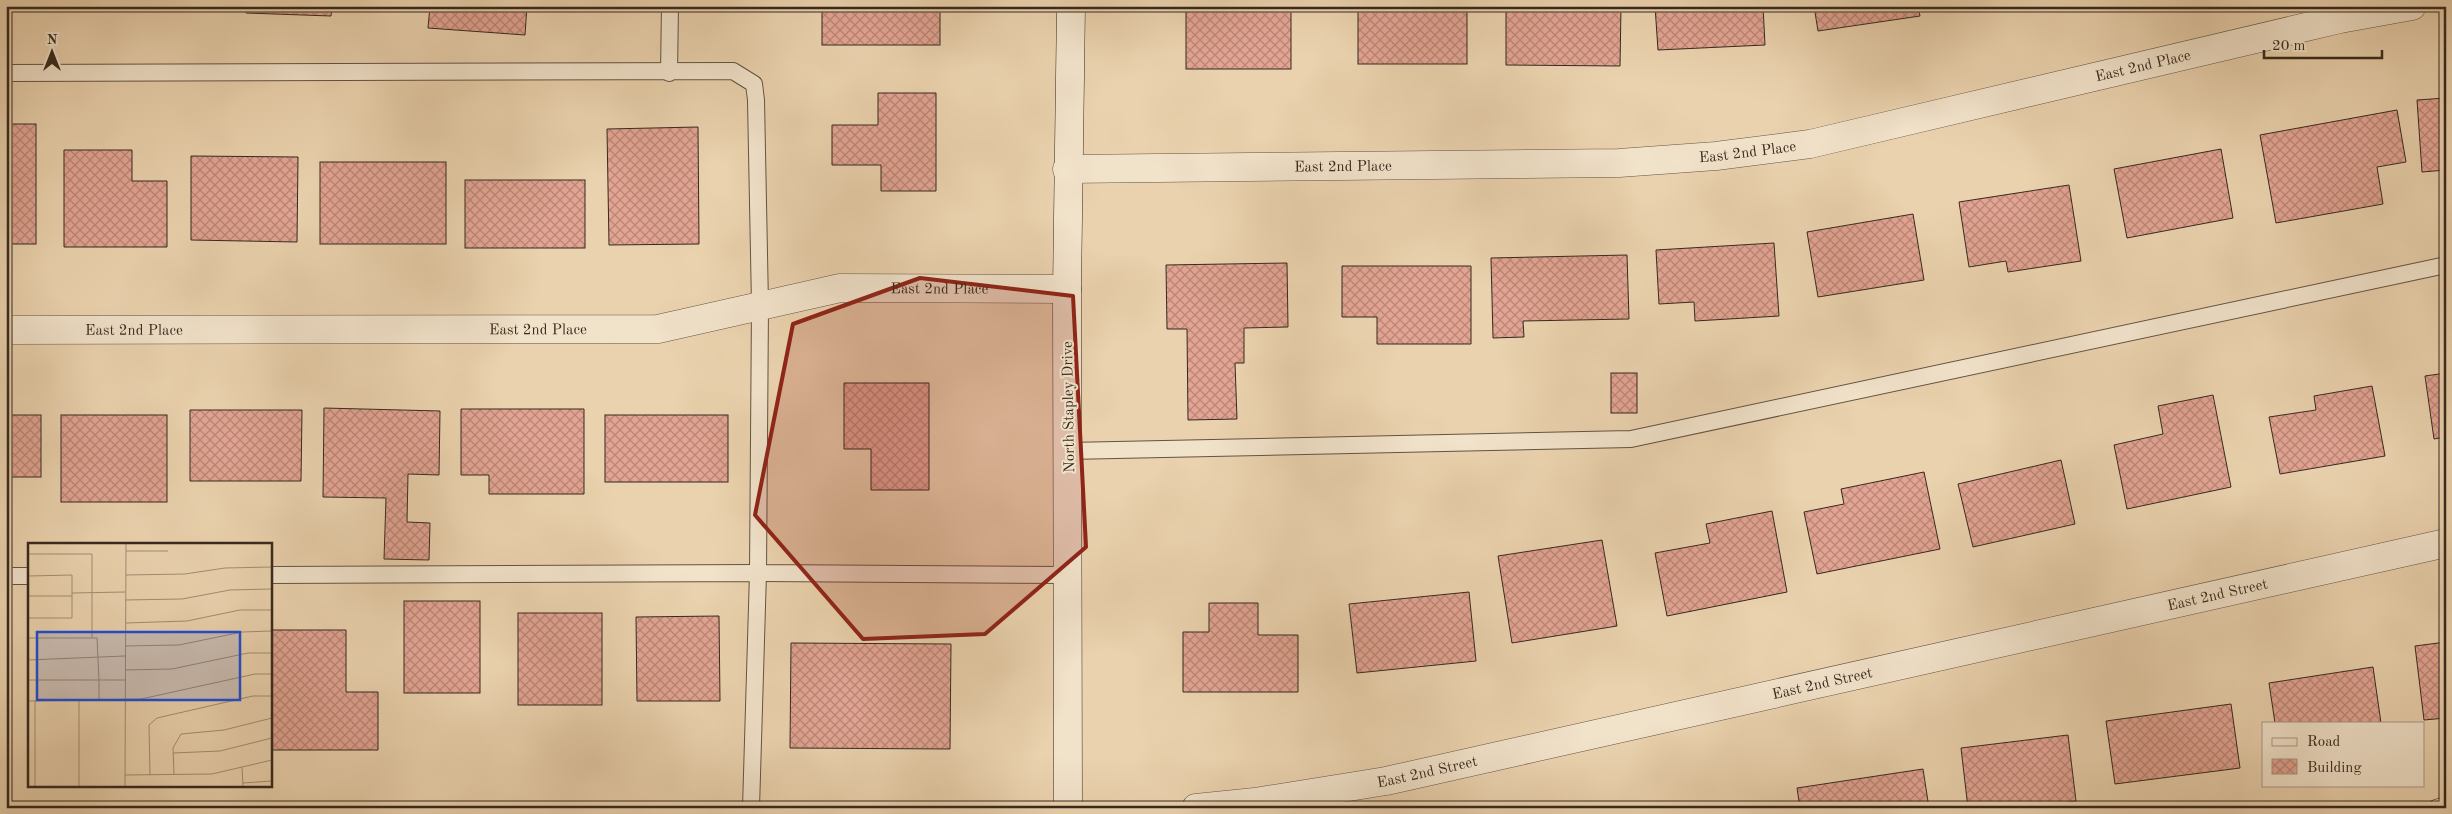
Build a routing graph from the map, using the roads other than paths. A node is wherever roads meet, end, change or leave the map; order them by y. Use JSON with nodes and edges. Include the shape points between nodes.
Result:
{"nodes":[{"id":1,"x":670,"y":6,"type":"edge"},
{"id":2,"x":1071,"y":6,"type":"edge"},
{"id":3,"x":2412,"y":6,"type":"edge"},
{"id":4,"x":669,"y":73,"type":"junction"},
{"id":5,"x":6,"y":74,"type":"edge"},
{"id":6,"x":1067,"y":169,"type":"junction"},
{"id":7,"x":2446,"y":265,"type":"edge"},
{"id":8,"x":1067,"y":289,"type":"junction"},
{"id":9,"x":760,"y":305,"type":"junction"},
{"id":10,"x":6,"y":330,"type":"edge"},
{"id":11,"x":1068,"y":451,"type":"junction"},
{"id":12,"x":2446,"y":543,"type":"edge"},
{"id":13,"x":758,"y":573,"type":"junction"},
{"id":14,"x":271,"y":575,"type":"edge"},
{"id":15,"x":1069,"y":575,"type":"junction"},
{"id":16,"x":6,"y":576,"type":"edge"},
{"id":17,"x":28,"y":576,"type":"edge"},
{"id":18,"x":2446,"y":806,"type":"edge"},
{"id":19,"x":751,"y":808,"type":"edge"},
{"id":20,"x":1068,"y":808,"type":"edge"},
{"id":21,"x":1196,"y":808,"type":"edge"},
{"id":22,"x":2436,"y":808,"type":"edge"}],
"edges":[{"from":1,"to":4,"type":"lane"},
{"from":2,"to":6,"type":"street","name":"North Stapley Drive"},
{"from":3,"to":6,"type":"street","name":"East 2nd Place","via":[[2340,19],[1810,144],[1716,156],[1619,163]]},
{"from":4,"to":5,"type":"lane"},
{"from":4,"to":9,"type":"lane","via":[[733,71],[754,84]]},
{"from":6,"to":8,"type":"street","name":"North Stapley Drive"},
{"from":7,"to":11,"type":"lane","via":[[1631,439]]},
{"from":8,"to":9,"type":"street","name":"East 2nd Place","via":[[840,288]]},
{"from":8,"to":11,"type":"street","name":"North Stapley Drive"},
{"from":9,"to":10,"type":"street","name":"East 2nd Place","via":[[658,328]]},
{"from":9,"to":13,"type":"lane"},
{"from":11,"to":15,"type":"street","name":"North Stapley Drive"},
{"from":12,"to":21,"type":"street","name":"East 2nd Street","via":[[1386,781]]},
{"from":13,"to":14,"type":"lane"},
{"from":13,"to":15,"type":"lane"},
{"from":13,"to":19,"type":"lane"},
{"from":15,"to":20,"type":"street","name":"North Stapley Drive"},
{"from":16,"to":17,"type":"lane"},
{"from":18,"to":22,"type":"lane"}]}
